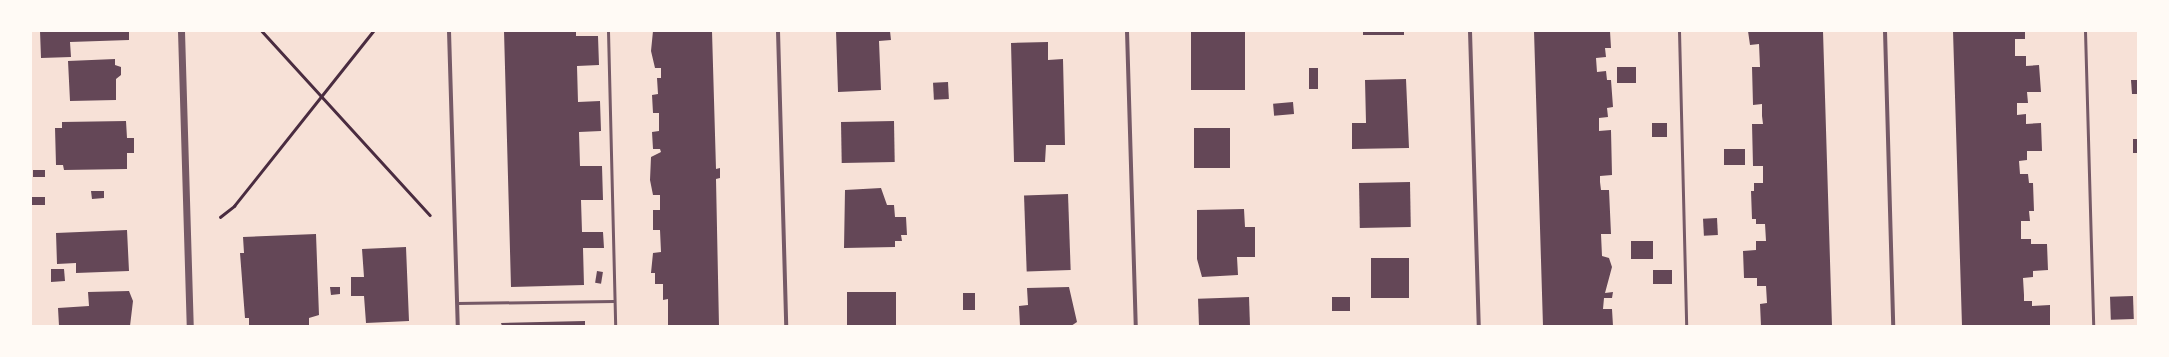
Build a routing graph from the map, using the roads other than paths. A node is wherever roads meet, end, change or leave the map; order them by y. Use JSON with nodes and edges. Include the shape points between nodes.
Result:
{"nodes":[{"id":1,"x":181,"y":31,"type":"edge"},
{"id":2,"x":449,"y":31,"type":"edge"},
{"id":3,"x":608,"y":31,"type":"edge"},
{"id":4,"x":778,"y":31,"type":"edge"},
{"id":5,"x":1127,"y":31,"type":"edge"},
{"id":6,"x":1470,"y":31,"type":"edge"},
{"id":7,"x":1679,"y":31,"type":"edge"},
{"id":8,"x":1885,"y":31,"type":"edge"},
{"id":9,"x":2085,"y":31,"type":"edge"},
{"id":10,"x":614,"y":301,"type":"junction"},
{"id":11,"x":457,"y":303,"type":"junction"},
{"id":12,"x":190,"y":326,"type":"edge"},
{"id":13,"x":458,"y":326,"type":"edge"},
{"id":14,"x":615,"y":326,"type":"edge"},
{"id":15,"x":786,"y":326,"type":"edge"},
{"id":16,"x":1136,"y":326,"type":"edge"},
{"id":17,"x":1479,"y":326,"type":"edge"},
{"id":18,"x":1686,"y":326,"type":"edge"},
{"id":19,"x":1893,"y":326,"type":"edge"},
{"id":20,"x":2093,"y":326,"type":"edge"}],
"edges":[{"from":1,"to":12,"type":"street"},
{"from":2,"to":11,"type":"street"},
{"from":3,"to":10,"type":"lane"},
{"from":4,"to":15,"type":"street"},
{"from":5,"to":16,"type":"street"},
{"from":6,"to":17,"type":"street"},
{"from":7,"to":18,"type":"lane"},
{"from":8,"to":19,"type":"street"},
{"from":9,"to":20,"type":"lane"},
{"from":10,"to":11,"type":"lane"},
{"from":10,"to":14,"type":"lane"},
{"from":11,"to":13,"type":"street"}]}
